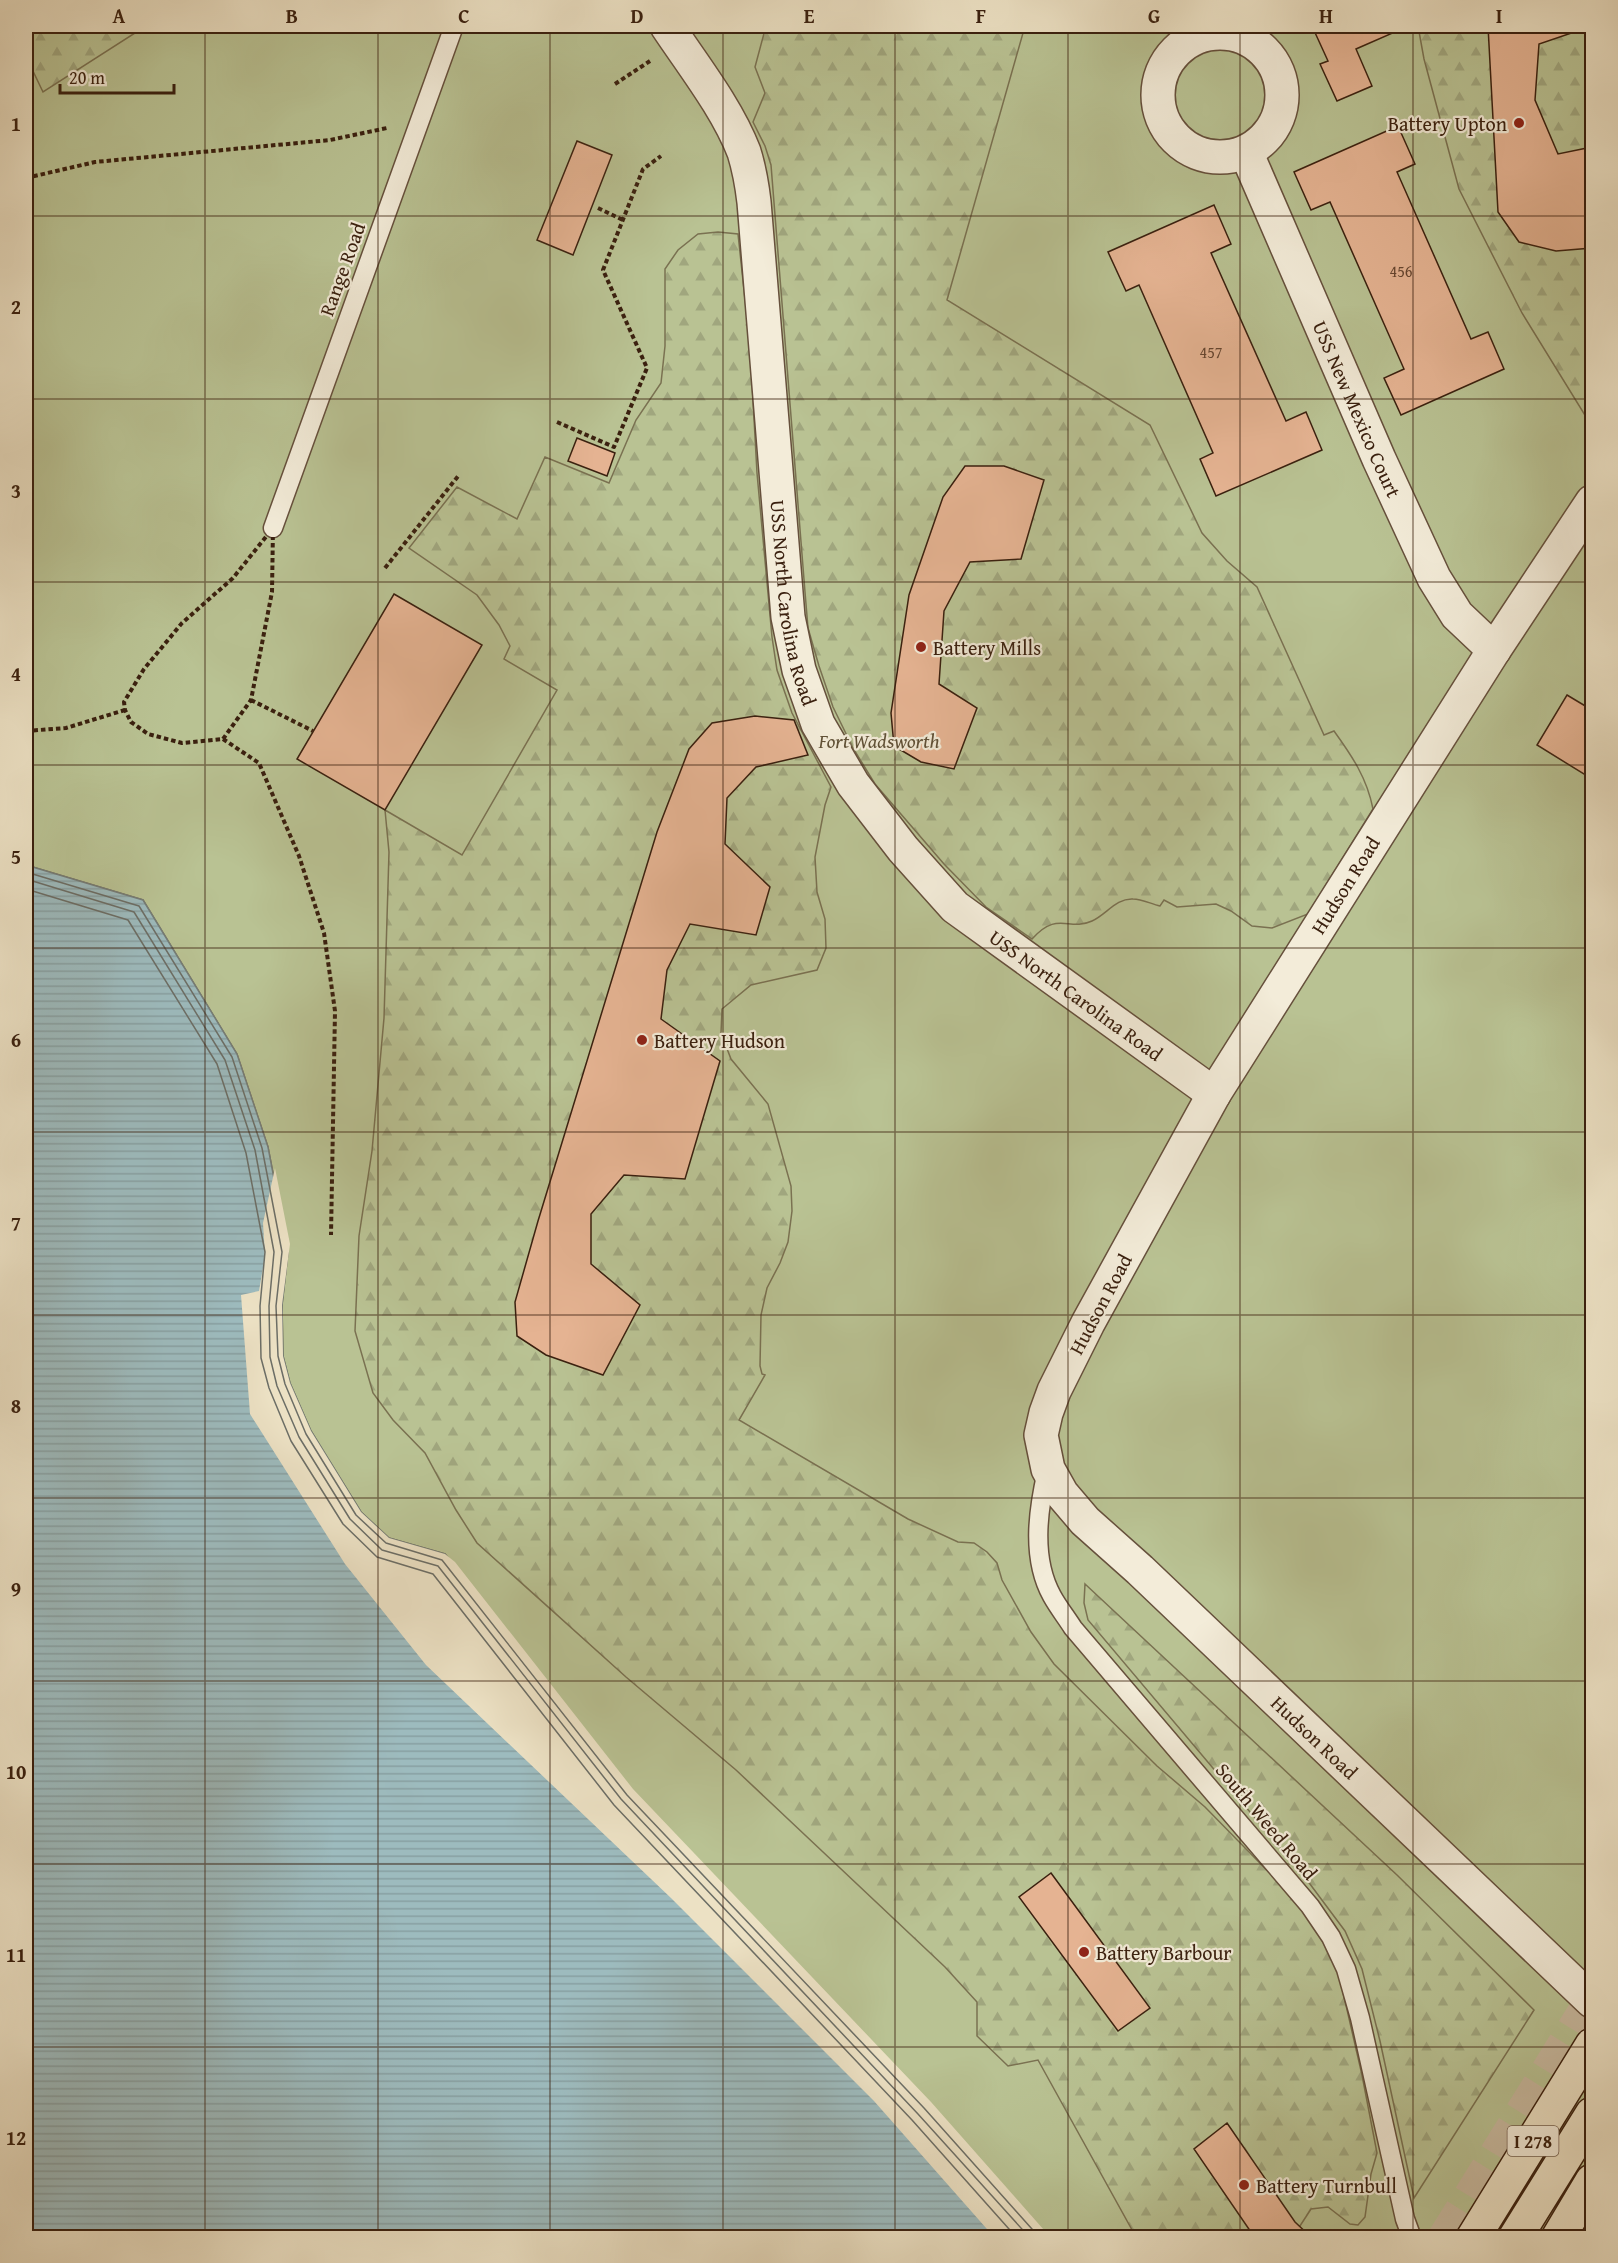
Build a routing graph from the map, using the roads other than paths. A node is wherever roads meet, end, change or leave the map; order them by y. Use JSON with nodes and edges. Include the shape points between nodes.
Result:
{"nodes":[{"id":1,"x":454,"y":26,"type":"edge"},
{"id":2,"x":667,"y":26,"type":"edge"},
{"id":3,"x":1246,"y":152,"type":"dead end"},
{"id":4,"x":1593,"y":502,"type":"edge"},
{"id":5,"x":273,"y":528,"type":"road end"},
{"id":6,"x":1494,"y":650,"type":"junction"},
{"id":7,"x":1214,"y":1094,"type":"junction"},
{"id":8,"x":1048,"y":1469,"type":"junction"},
{"id":9,"x":1593,"y":2001,"type":"edge"},
{"id":10,"x":1593,"y":2045,"type":"edge"},
{"id":11,"x":1593,"y":2114,"type":"edge"},
{"id":12,"x":1593,"y":2181,"type":"edge"},
{"id":13,"x":1412,"y":2238,"type":"edge"},
{"id":14,"x":1473,"y":2238,"type":"edge"},
{"id":15,"x":1515,"y":2238,"type":"edge"},
{"id":16,"x":1558,"y":2238,"type":"edge"}],
"edges":[{"from":1,"to":5,"type":"lane","name":"Range Road"},
{"from":2,"to":7,"type":"street","name":"USS North Carolina Road","via":[[729,121],[750,176],[788,617],[798,670],[819,724],[863,798],[955,907]]},
{"from":3,"to":6,"type":"street","name":"USS New Mexico Court","via":[[1434,578],[1457,615]]},
{"from":4,"to":6,"type":"street","name":"Hudson Road"},
{"from":6,"to":7,"type":"street","name":"Hudson Road"},
{"from":7,"to":8,"type":"street","name":"Hudson Road","via":[[1054,1391],[1041,1435]]},
{"from":8,"to":9,"type":"street","name":"Hudson Road","via":[[1062,1494],[1085,1521]]},
{"from":8,"to":13,"type":"lane","name":"South Weed Road","via":[[1040,1502],[1038,1536],[1041,1564],[1051,1595],[1073,1628],[1310,1906],[1341,1958],[1360,2018]]},
{"from":10,"to":14,"type":"highway","number":"I 278"},
{"from":11,"to":15,"type":"highway"},
{"from":12,"to":16,"type":"highway"}]}
